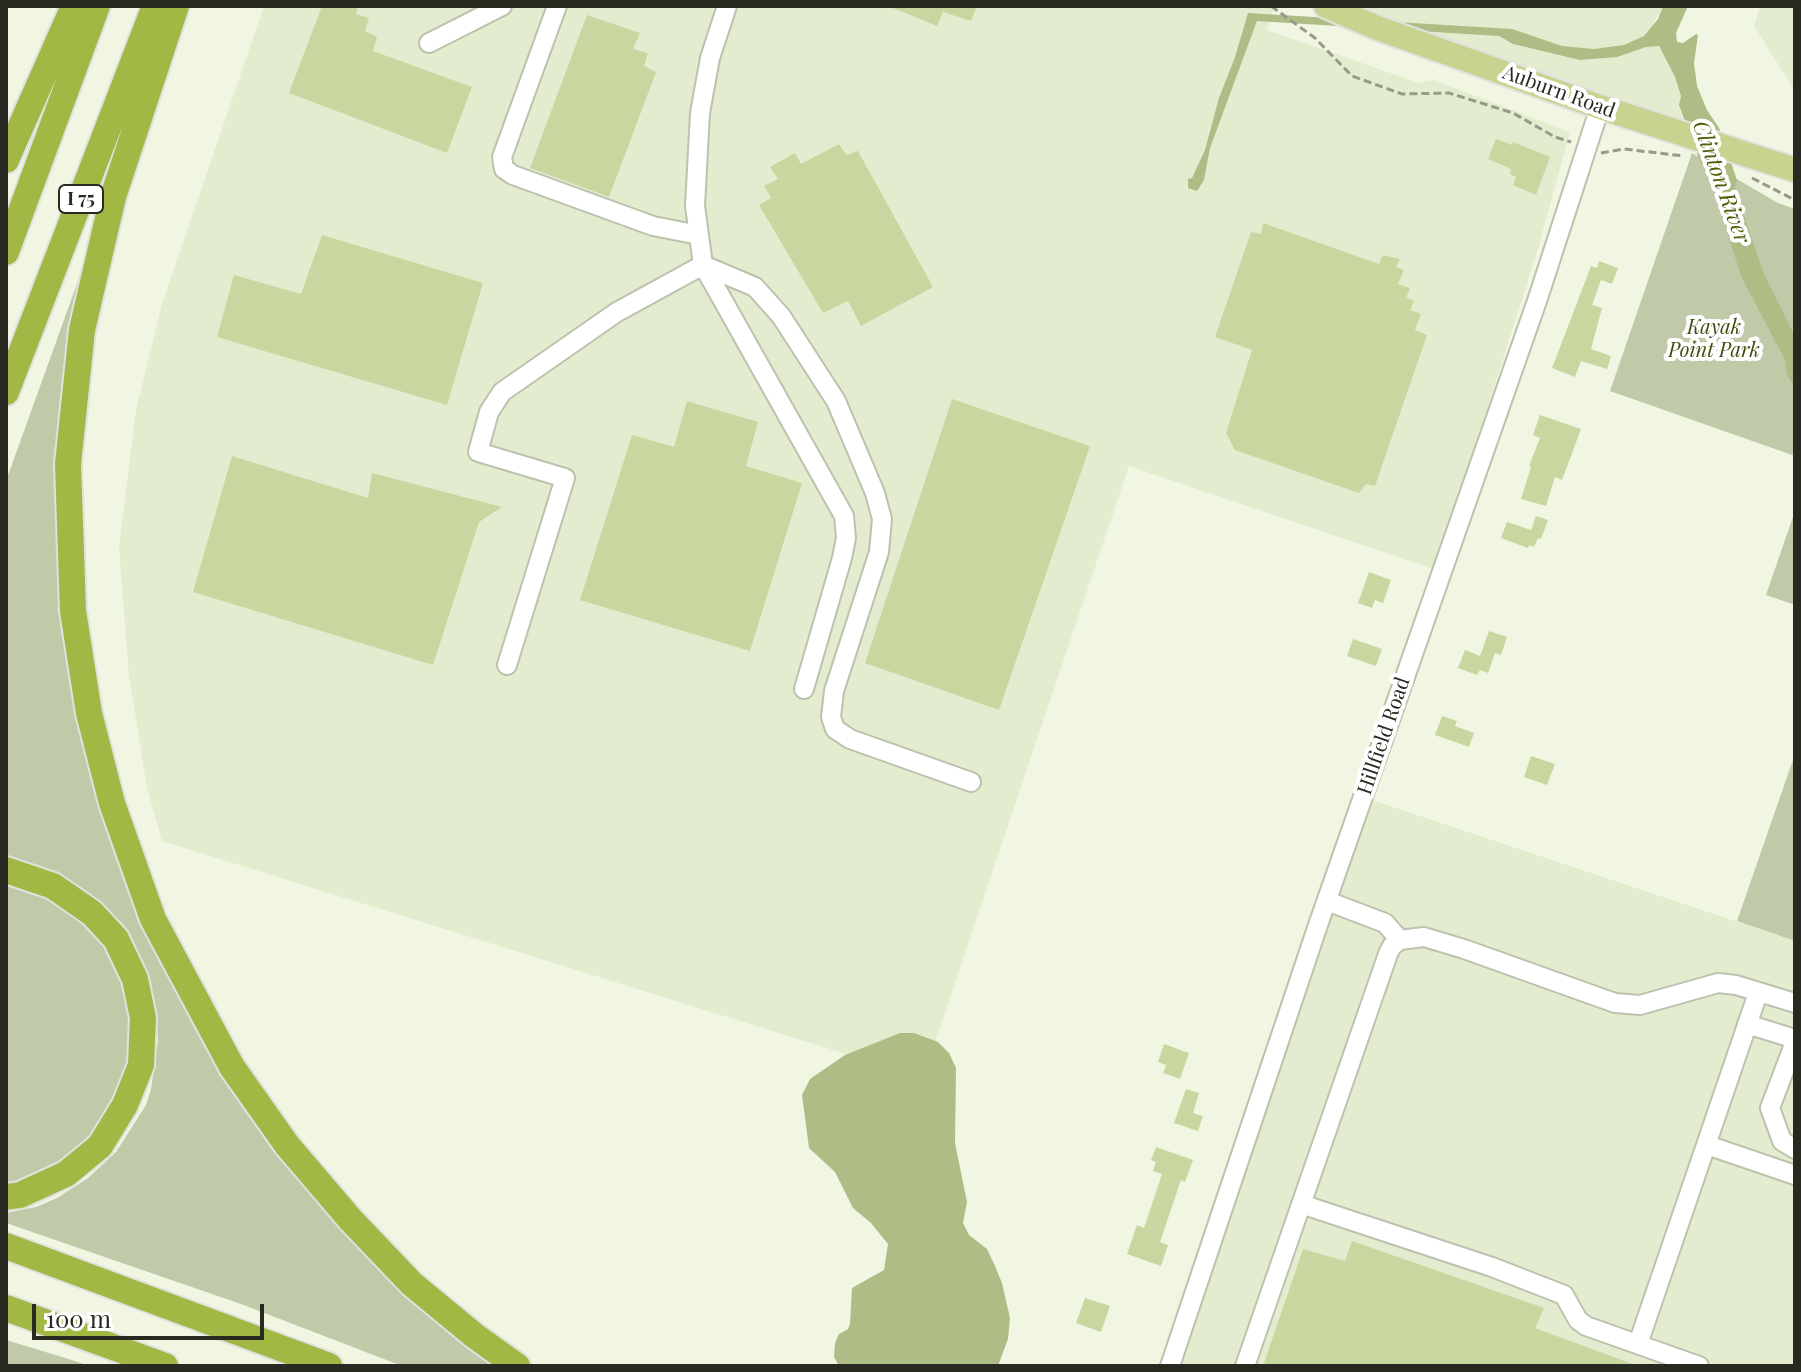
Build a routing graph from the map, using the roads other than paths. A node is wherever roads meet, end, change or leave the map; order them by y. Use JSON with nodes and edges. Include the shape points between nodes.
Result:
{"nodes":[{"id":1,"x":74,"y":6,"type":"edge"},
{"id":2,"x":97,"y":6,"type":"edge"},
{"id":3,"x":155,"y":6,"type":"edge"},
{"id":4,"x":176,"y":6,"type":"edge"},
{"id":5,"x":502,"y":6,"type":"edge"},
{"id":6,"x":557,"y":6,"type":"edge"},
{"id":7,"x":727,"y":6,"type":"edge"},
{"id":8,"x":1326,"y":6,"type":"edge"},
{"id":9,"x":429,"y":43,"type":"dead end"},
{"id":10,"x":1600,"y":107,"type":"junction"},
{"id":11,"x":6,"y":160,"type":"edge"},
{"id":12,"x":1795,"y":170,"type":"edge"},
{"id":13,"x":699,"y":235,"type":"junction"},
{"id":14,"x":6,"y":252,"type":"edge"},
{"id":15,"x":703,"y":265,"type":"junction"},
{"id":16,"x":6,"y":392,"type":"edge"},
{"id":17,"x":507,"y":665,"type":"dead end"},
{"id":18,"x":804,"y":689,"type":"dead end"},
{"id":19,"x":971,"y":782,"type":"dead end"},
{"id":20,"x":6,"y":870,"type":"edge"},
{"id":21,"x":1327,"y":901,"type":"junction"},
{"id":22,"x":1400,"y":940,"type":"junction"},
{"id":23,"x":1758,"y":993,"type":"junction"},
{"id":24,"x":1795,"y":1003,"type":"edge"},
{"id":25,"x":1747,"y":1024,"type":"junction"},
{"id":26,"x":1795,"y":1041,"type":"edge"},
{"id":27,"x":1707,"y":1145,"type":"junction"},
{"id":28,"x":1795,"y":1149,"type":"edge"},
{"id":29,"x":1795,"y":1175,"type":"edge"},
{"id":30,"x":6,"y":1197,"type":"edge"},
{"id":31,"x":1301,"y":1204,"type":"junction"},
{"id":32,"x":6,"y":1246,"type":"edge"},
{"id":33,"x":6,"y":1308,"type":"edge"},
{"id":34,"x":1638,"y":1344,"type":"junction"},
{"id":35,"x":165,"y":1366,"type":"edge"},
{"id":36,"x":329,"y":1366,"type":"edge"},
{"id":37,"x":517,"y":1366,"type":"edge"},
{"id":38,"x":1170,"y":1366,"type":"edge"},
{"id":39,"x":1245,"y":1366,"type":"edge"},
{"id":40,"x":1699,"y":1366,"type":"edge"}],
"edges":[{"from":1,"to":11,"type":"highway"},
{"from":2,"to":14,"type":"highway","number":"I 75"},
{"from":3,"to":16,"type":"highway","number":"I 75"},
{"from":4,"to":37,"type":"highway","via":[[113,197],[82,330],[68,464],[73,611],[89,713],[112,803],[153,919],[232,1067],[287,1145],[350,1219],[412,1284]]},
{"from":5,"to":9,"type":"street"},
{"from":6,"to":13,"type":"street","via":[[502,157],[504,169],[653,226]]},
{"from":7,"to":13,"type":"street","via":[[700,113],[695,206]]},
{"from":8,"to":10,"type":"main road","name":"Auburn Road"},
{"from":10,"to":12,"type":"main road","name":"Auburn Road","via":[[1751,166]]},
{"from":10,"to":21,"type":"street","name":"Hillfield Road"},
{"from":13,"to":15,"type":"street"},
{"from":15,"to":17,"type":"street","via":[[617,312],[502,392],[489,412],[478,452],[565,478]]},
{"from":15,"to":18,"type":"street","via":[[844,516],[844,548]]},
{"from":15,"to":19,"type":"street","via":[[755,287],[781,316],[836,401],[875,493],[882,519],[879,552],[834,691],[835,729]]},
{"from":20,"to":30,"type":"highway","via":[[53,886],[92,913],[116,939],[135,979],[143,1018],[141,1065],[100,1146],[66,1174]]},
{"from":21,"to":22,"type":"street","via":[[1385,923]]},
{"from":21,"to":38,"type":"street","name":"Hillfield Road"},
{"from":22,"to":23,"type":"street","via":[[1424,937],[1615,1003],[1640,1005],[1718,983]]},
{"from":22,"to":31,"type":"street","via":[[1388,954]]},
{"from":23,"to":24,"type":"street"},
{"from":23,"to":25,"type":"street"},
{"from":25,"to":26,"type":"street"},
{"from":25,"to":27,"type":"street"},
{"from":26,"to":28,"type":"street","via":[[1770,1108],[1782,1141]]},
{"from":27,"to":29,"type":"street"},
{"from":27,"to":34,"type":"street"},
{"from":31,"to":34,"type":"street","via":[[1564,1295],[1586,1326]]},
{"from":31,"to":39,"type":"street"},
{"from":32,"to":36,"type":"highway"},
{"from":33,"to":35,"type":"highway"},
{"from":34,"to":40,"type":"street"}]}
